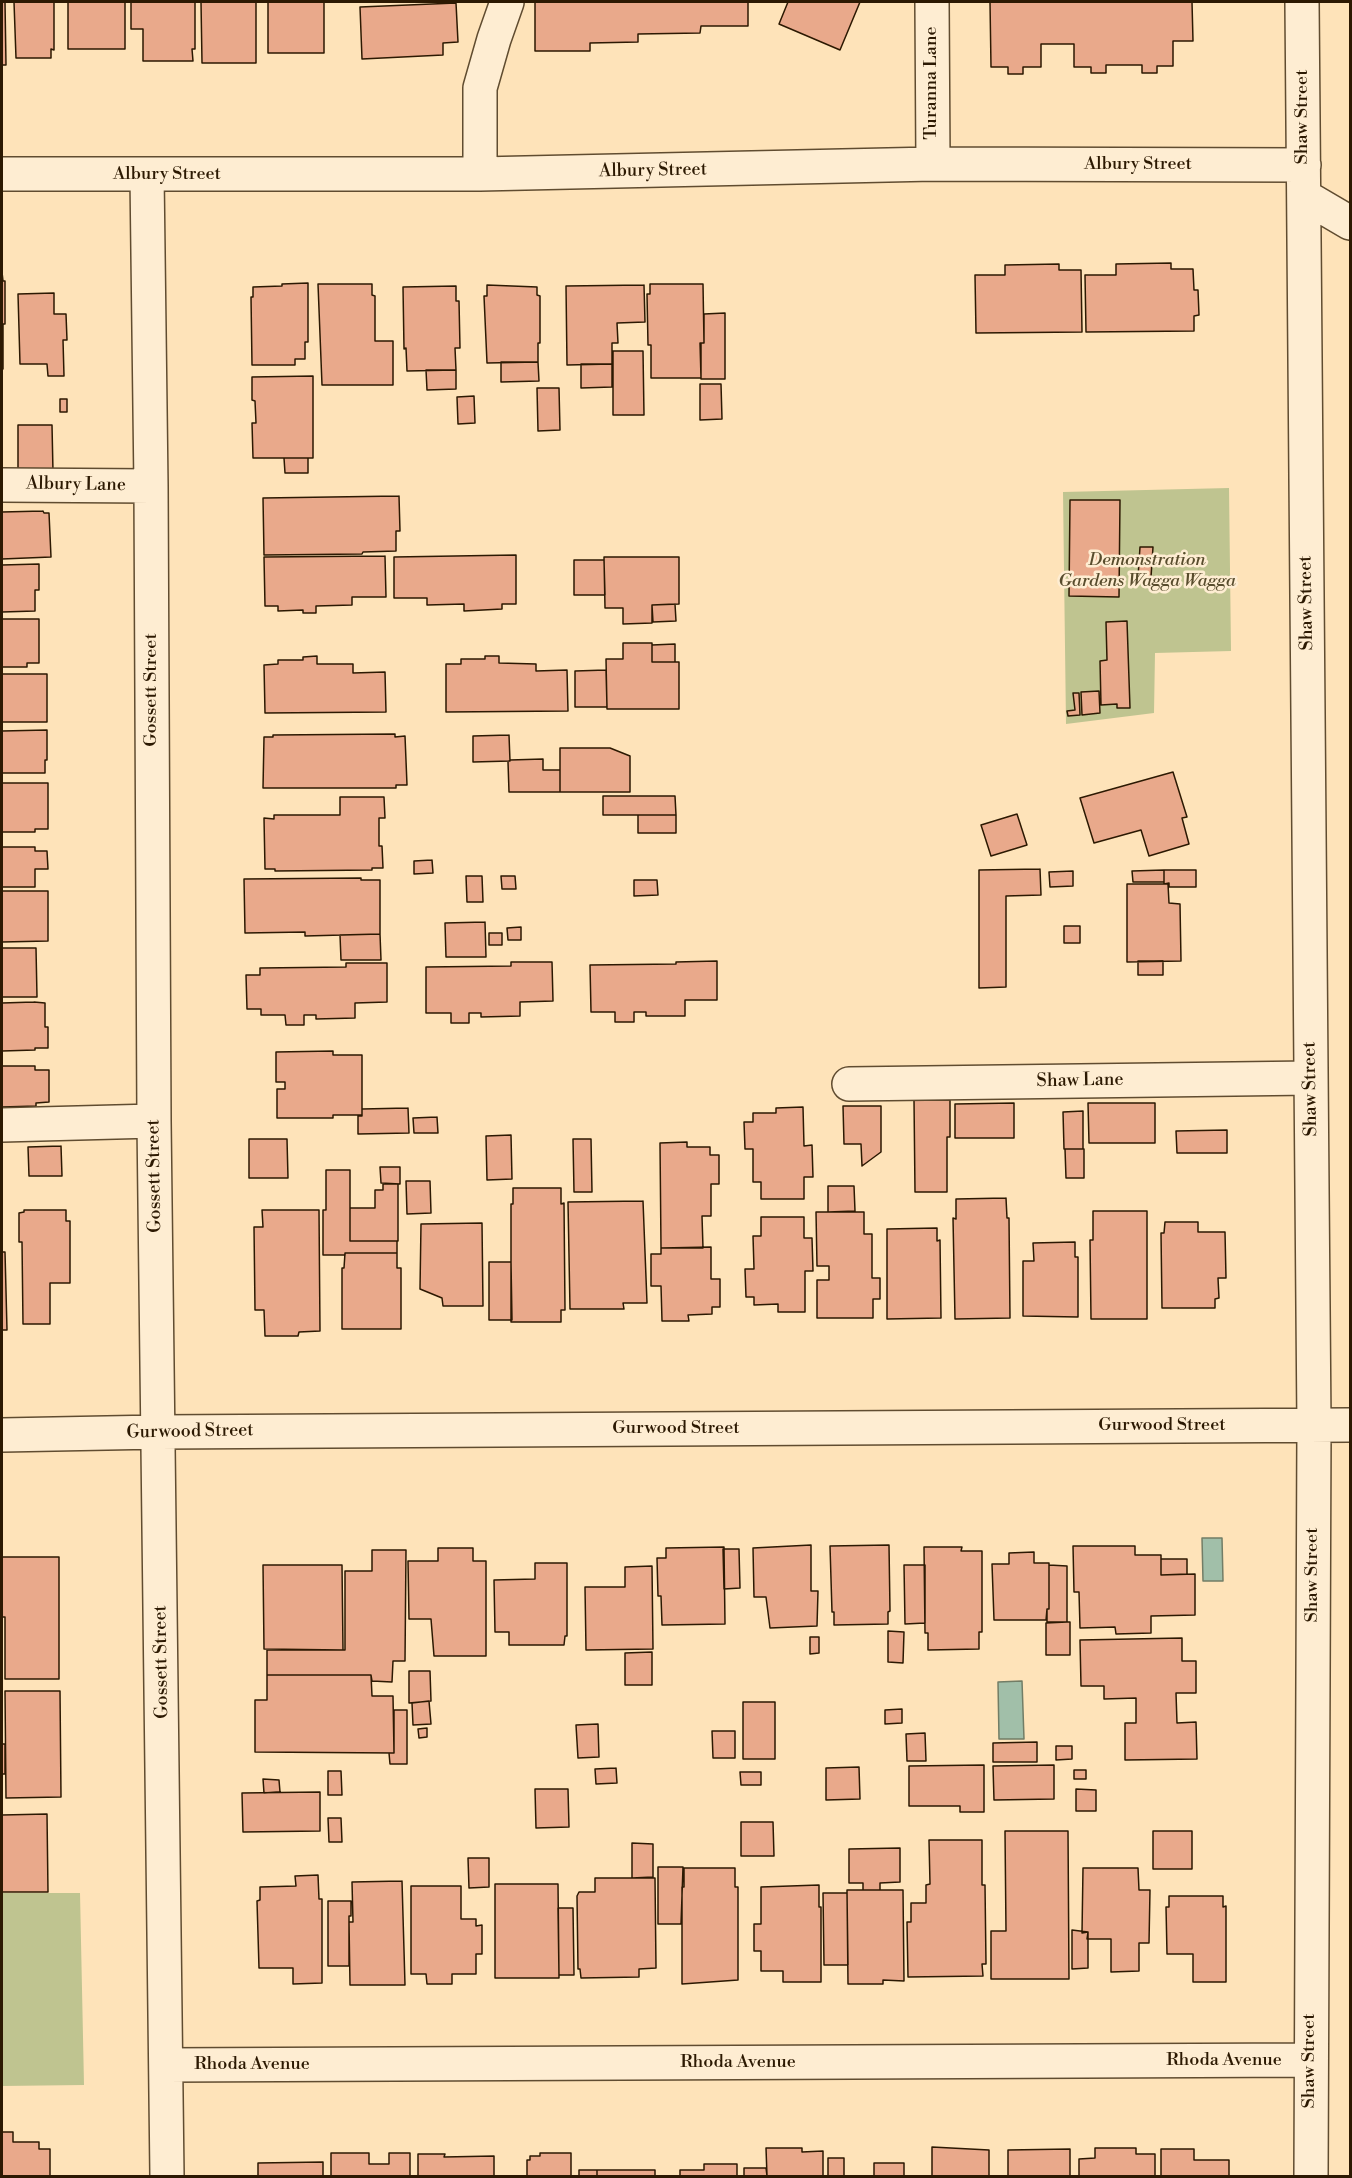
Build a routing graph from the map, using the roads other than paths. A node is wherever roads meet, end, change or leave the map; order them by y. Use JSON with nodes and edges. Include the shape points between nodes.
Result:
{"nodes":[{"id":1,"x":507,"y":2,"type":"edge"},
{"id":2,"x":932,"y":2,"type":"edge"},
{"id":3,"x":1302,"y":2,"type":"edge"},
{"id":4,"x":933,"y":164,"type":"junction"},
{"id":5,"x":2,"y":174,"type":"edge"},
{"id":6,"x":480,"y":174,"type":"junction"},
{"id":7,"x":147,"y":175,"type":"junction"},
{"id":8,"x":1304,"y":181,"type":"junction"},
{"id":9,"x":1350,"y":224,"type":"edge"},
{"id":10,"x":2,"y":485,"type":"edge"},
{"id":11,"x":151,"y":486,"type":"junction"},
{"id":12,"x":1311,"y":1078,"type":"junction"},
{"id":13,"x":849,"y":1084,"type":"dead end"},
{"id":14,"x":154,"y":1120,"type":"junction"},
{"id":15,"x":2,"y":1125,"type":"edge"},
{"id":16,"x":1314,"y":1425,"type":"junction"},
{"id":17,"x":1350,"y":1425,"type":"edge"},
{"id":18,"x":159,"y":1432,"type":"junction"},
{"id":19,"x":2,"y":1436,"type":"edge"},
{"id":20,"x":1310,"y":2060,"type":"junction"},
{"id":21,"x":166,"y":2065,"type":"junction"},
{"id":22,"x":167,"y":2176,"type":"edge"},
{"id":23,"x":1311,"y":2176,"type":"edge"}],
"edges":[{"from":1,"to":6,"type":"street","via":[[480,88]]},
{"from":2,"to":4,"type":"street","name":"Turanna Lane"},
{"from":3,"to":8,"type":"street","name":"Shaw Street"},
{"from":4,"to":6,"type":"street","name":"Albury Street"},
{"from":4,"to":8,"type":"street","name":"Albury Street"},
{"from":5,"to":7,"type":"street","name":"Albury Street"},
{"from":6,"to":7,"type":"street","name":"Albury Street"},
{"from":7,"to":11,"type":"street","name":"Gossett Street"},
{"from":8,"to":9,"type":"street"},
{"from":8,"to":12,"type":"street","name":"Shaw Street"},
{"from":10,"to":11,"type":"street","name":"Albury Lane"},
{"from":11,"to":14,"type":"street","name":"Gossett Street"},
{"from":12,"to":13,"type":"street","name":"Shaw Lane"},
{"from":12,"to":16,"type":"street","name":"Shaw Street"},
{"from":14,"to":15,"type":"street"},
{"from":14,"to":18,"type":"street","name":"Gossett Street"},
{"from":16,"to":17,"type":"street","name":"Gurwood Street"},
{"from":16,"to":18,"type":"street","name":"Gurwood Street"},
{"from":16,"to":20,"type":"street","name":"Shaw Street"},
{"from":18,"to":19,"type":"street","name":"Gurwood Street"},
{"from":18,"to":21,"type":"street","name":"Gossett Street"},
{"from":20,"to":21,"type":"street","name":"Rhoda Avenue"},
{"from":20,"to":23,"type":"street","name":"Shaw Street"},
{"from":21,"to":22,"type":"street","name":"Gossett Street"}]}
